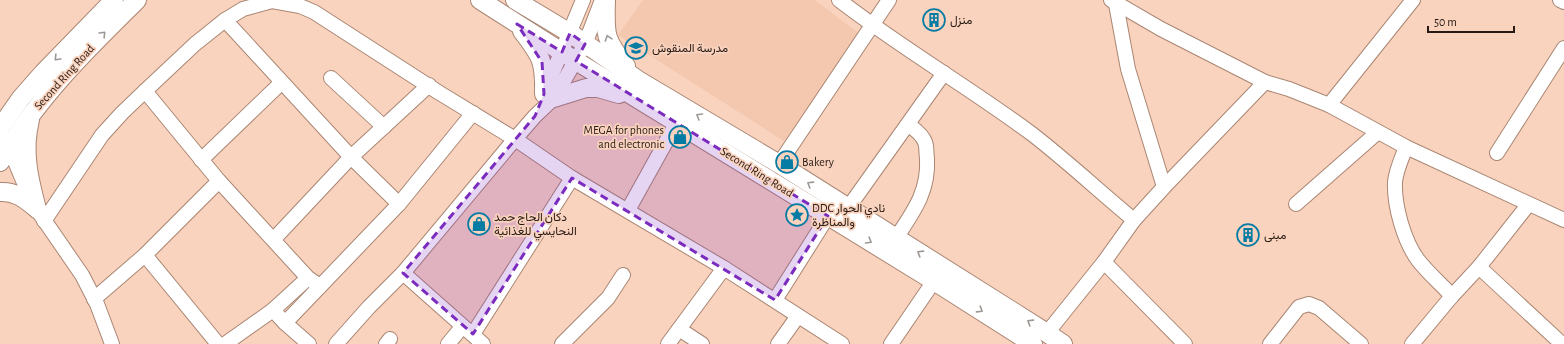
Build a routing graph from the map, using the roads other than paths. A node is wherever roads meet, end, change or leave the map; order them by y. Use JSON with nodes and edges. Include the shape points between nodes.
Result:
{"nodes":[{"id":1,"x":114,"y":0,"type":"edge"},
{"id":2,"x":137,"y":0,"type":"edge"},
{"id":3,"x":480,"y":0,"type":"edge"},
{"id":4,"x":515,"y":0,"type":"edge"},
{"id":5,"x":527,"y":0,"type":"edge"},
{"id":6,"x":541,"y":0,"type":"edge"},
{"id":7,"x":583,"y":0,"type":"edge"},
{"id":8,"x":602,"y":0,"type":"edge"},
{"id":9,"x":606,"y":0,"type":"edge"},
{"id":10,"x":839,"y":0,"type":"edge"},
{"id":11,"x":889,"y":0,"type":"edge"},
{"id":12,"x":1412,"y":0,"type":"edge"},
{"id":13,"x":1560,"y":0,"type":"edge"},
{"id":14,"x":1114,"y":2,"type":"edge"},
{"id":15,"x":1564,"y":2,"type":"edge"},
{"id":16,"x":303,"y":3,"type":"edge"},
{"id":17,"x":225,"y":20,"type":"junction"},
{"id":18,"x":517,"y":24,"type":"junction"},
{"id":19,"x":872,"y":26,"type":"junction"},
{"id":20,"x":570,"y":33,"type":"junction"},
{"id":21,"x":585,"y":44,"type":"junction"},
{"id":22,"x":1564,"y":48,"type":"edge"},
{"id":23,"x":569,"y":57,"type":"junction"},
{"id":24,"x":944,"y":73,"type":"junction"},
{"id":25,"x":331,"y":78,"type":"dead end"},
{"id":26,"x":638,"y":80,"type":"junction"},
{"id":27,"x":1265,"y":82,"type":"junction"},
{"id":28,"x":281,"y":83,"type":"junction"},
{"id":29,"x":429,"y":85,"type":"junction"},
{"id":30,"x":145,"y":91,"type":"junction"},
{"id":31,"x":549,"y":96,"type":"junction"},
{"id":32,"x":21,"y":98,"type":"junction"},
{"id":33,"x":640,"y":100,"type":"junction"},
{"id":34,"x":0,"y":105,"type":"edge"},
{"id":35,"x":1329,"y":105,"type":"junction"},
{"id":36,"x":32,"y":112,"type":"junction"},
{"id":37,"x":473,"y":113,"type":"junction"},
{"id":38,"x":676,"y":122,"type":"junction"},
{"id":39,"x":908,"y":124,"type":"junction"},
{"id":40,"x":384,"y":127,"type":"junction"},
{"id":41,"x":0,"y":129,"type":"edge"},
{"id":42,"x":1378,"y":132,"type":"junction"},
{"id":43,"x":515,"y":139,"type":"junction"},
{"id":44,"x":9,"y":146,"type":"junction"},
{"id":45,"x":1406,"y":147,"type":"junction"},
{"id":46,"x":1497,"y":153,"type":"dead end"},
{"id":47,"x":351,"y":157,"type":"junction"},
{"id":48,"x":202,"y":160,"type":"junction"},
{"id":49,"x":0,"y":162,"type":"edge"},
{"id":50,"x":778,"y":164,"type":"junction"},
{"id":51,"x":572,"y":178,"type":"junction"},
{"id":52,"x":219,"y":181,"type":"junction"},
{"id":53,"x":1164,"y":187,"type":"junction"},
{"id":54,"x":0,"y":192,"type":"edge"},
{"id":55,"x":399,"y":204,"type":"junction"},
{"id":56,"x":1296,"y":204,"type":"dead end"},
{"id":57,"x":1528,"y":205,"type":"junction"},
{"id":58,"x":848,"y":208,"type":"junction"},
{"id":59,"x":628,"y":210,"type":"junction"},
{"id":60,"x":40,"y":215,"type":"junction"},
{"id":61,"x":828,"y":216,"type":"junction"},
{"id":62,"x":1134,"y":220,"type":"junction"},
{"id":63,"x":1564,"y":220,"type":"edge"},
{"id":64,"x":896,"y":238,"type":"junction"},
{"id":65,"x":274,"y":239,"type":"junction"},
{"id":66,"x":145,"y":255,"type":"junction"},
{"id":67,"x":1104,"y":262,"type":"junction"},
{"id":68,"x":1479,"y":267,"type":"junction"},
{"id":69,"x":724,"y":268,"type":"junction"},
{"id":70,"x":403,"y":273,"type":"junction"},
{"id":71,"x":623,"y":275,"type":"dead end"},
{"id":72,"x":308,"y":278,"type":"junction"},
{"id":73,"x":934,"y":281,"type":"junction"},
{"id":74,"x":320,"y":286,"type":"junction"},
{"id":75,"x":1452,"y":296,"type":"junction"},
{"id":76,"x":94,"y":299,"type":"junction"},
{"id":77,"x":775,"y":300,"type":"junction"},
{"id":78,"x":273,"y":310,"type":"junction"},
{"id":79,"x":798,"y":316,"type":"junction"},
{"id":80,"x":285,"y":323,"type":"junction"},
{"id":81,"x":679,"y":329,"type":"junction"},
{"id":82,"x":1047,"y":332,"type":"junction"},
{"id":83,"x":473,"y":335,"type":"edge"},
{"id":84,"x":112,"y":344,"type":"edge"},
{"id":85,"x":218,"y":344,"type":"edge"},
{"id":86,"x":225,"y":344,"type":"edge"},
{"id":87,"x":309,"y":344,"type":"edge"},
{"id":88,"x":336,"y":344,"type":"edge"},
{"id":89,"x":448,"y":344,"type":"edge"},
{"id":90,"x":562,"y":344,"type":"edge"},
{"id":91,"x":668,"y":344,"type":"edge"},
{"id":92,"x":702,"y":344,"type":"edge"},
{"id":93,"x":778,"y":344,"type":"edge"},
{"id":94,"x":842,"y":344,"type":"edge"},
{"id":95,"x":891,"y":344,"type":"edge"},
{"id":96,"x":1033,"y":344,"type":"edge"},
{"id":97,"x":1063,"y":344,"type":"edge"},
{"id":98,"x":1185,"y":344,"type":"edge"},
{"id":99,"x":1270,"y":344,"type":"edge"},
{"id":100,"x":1361,"y":344,"type":"edge"},
{"id":101,"x":1412,"y":344,"type":"edge"},
{"id":102,"x":1562,"y":344,"type":"edge"}],
"edges":[{"from":1,"to":32,"type":"main road","name":"Second Ring Road","one_way":true},
{"from":36,"to":2,"type":"main road","name":"Second Ring Road","one_way":true},
{"from":3,"to":18,"type":"main road","name":"Second Ring Road"},
{"from":4,"to":20,"type":"main road","name":"Second Ring Road"},
{"from":5,"to":6,"type":"main road"},
{"from":7,"to":20,"type":"street"},
{"from":8,"to":21,"type":"street"},
{"from":26,"to":9,"type":"main road","one_way":true,"via":[[609,44],[605,29]]},
{"from":10,"to":19,"type":"street"},
{"from":11,"to":19,"type":"street"},
{"from":12,"to":35,"type":"street"},
{"from":13,"to":15,"type":"street"},
{"from":14,"to":27,"type":"street"},
{"from":14,"to":53,"type":"street","via":[[1128,69]]},
{"from":16,"to":17,"type":"street","via":[[267,2],[243,9]]},
{"from":16,"to":29,"type":"street"},
{"from":17,"to":28,"type":"street"},
{"from":17,"to":30,"type":"street"},
{"from":18,"to":23,"type":"main road","name":"Second Ring Road"},
{"from":18,"to":31,"type":"main road","via":[[542,62]]},
{"from":19,"to":24,"type":"street"},
{"from":19,"to":50,"type":"street"},
{"from":20,"to":21,"type":"main road","name":"Second Ring Road"},
{"from":20,"to":23,"type":"street"},
{"from":21,"to":23,"type":"street"},
{"from":21,"to":26,"type":"main road","name":"Second Ring Road"},
{"from":22,"to":46,"type":"street"},
{"from":23,"to":31,"type":"street"},
{"from":23,"to":33,"type":"main road","name":"Second Ring Road"},
{"from":24,"to":39,"type":"street"},
{"from":24,"to":62,"type":"street","via":[[1032,134]]},
{"from":25,"to":40,"type":"street"},
{"from":50,"to":26,"type":"main road","name":"Second Ring Road","one_way":true},
{"from":27,"to":35,"type":"street"},
{"from":27,"to":53,"type":"street"},
{"from":28,"to":47,"type":"street"},
{"from":28,"to":48,"type":"street"},
{"from":29,"to":37,"type":"street"},
{"from":29,"to":40,"type":"street"},
{"from":30,"to":48,"type":"street"},
{"from":30,"to":60,"type":"street","via":[[102,135]]},
{"from":31,"to":33,"type":"main road","via":[[598,88]]},
{"from":31,"to":43,"type":"street","via":[[536,116]]},
{"from":32,"to":34,"type":"main road","via":[[14,103]]},
{"from":32,"to":41,"type":"main road","name":"Second Ring Road"},
{"from":33,"to":38,"type":"main road","name":"Second Ring Road"},
{"from":35,"to":42,"type":"street"},
{"from":36,"to":44,"type":"main road","name":"Second Ring Road"},
{"from":36,"to":60,"type":"main road","via":[[27,132],[26,153],[30,182]]},
{"from":37,"to":43,"type":"street"},
{"from":37,"to":55,"type":"street"},
{"from":38,"to":59,"type":"street"},
{"from":38,"to":61,"type":"main road","name":"Second Ring Road"},
{"from":39,"to":58,"type":"street"},
{"from":39,"to":64,"type":"street","via":[[925,142],[927,169],[923,192]]},
{"from":40,"to":47,"type":"street"},
{"from":41,"to":44,"type":"street"},
{"from":42,"to":45,"type":"street"},
{"from":42,"to":56,"type":"street"},
{"from":43,"to":51,"type":"street"},
{"from":43,"to":70,"type":"street"},
{"from":44,"to":49,"type":"main road","name":"Second Ring Road"},
{"from":44,"to":60,"type":"street"},
{"from":45,"to":57,"type":"street"},
{"from":45,"to":75,"type":"street","via":[[1396,181],[1401,223],[1419,262]]},
{"from":47,"to":55,"type":"street"},
{"from":47,"to":65,"type":"street"},
{"from":48,"to":52,"type":"street"},
{"from":58,"to":50,"type":"main road","name":"Second Ring Road","one_way":true},
{"from":51,"to":59,"type":"street"},
{"from":51,"to":83,"type":"street"},
{"from":52,"to":65,"type":"street"},
{"from":52,"to":66,"type":"street"},
{"from":53,"to":62,"type":"street"},
{"from":54,"to":60,"type":"main road","via":[[8,191],[18,195]]},
{"from":55,"to":74,"type":"street"},
{"from":57,"to":63,"type":"street"},
{"from":57,"to":68,"type":"street"},
{"from":58,"to":64,"type":"main road","name":"Second Ring Road"},
{"from":59,"to":69,"type":"street"},
{"from":60,"to":76,"type":"street","via":[[82,275]]},
{"from":61,"to":73,"type":"main road","name":"Second Ring Road","one_way":true},
{"from":61,"to":77,"type":"street"},
{"from":62,"to":67,"type":"street"},
{"from":82,"to":64,"type":"main road","name":"Second Ring Road","one_way":true},
{"from":65,"to":72,"type":"street"},
{"from":66,"to":76,"type":"street"},
{"from":66,"to":85,"type":"street"},
{"from":67,"to":82,"type":"street"},
{"from":67,"to":98,"type":"street"},
{"from":68,"to":75,"type":"street"},
{"from":68,"to":102,"type":"street"},
{"from":69,"to":77,"type":"street"},
{"from":69,"to":81,"type":"street"},
{"from":70,"to":83,"type":"street"},
{"from":70,"to":88,"type":"street"},
{"from":71,"to":90,"type":"street","via":[[608,298]]},
{"from":72,"to":74,"type":"street"},
{"from":72,"to":78,"type":"street"},
{"from":73,"to":95,"type":"street"},
{"from":73,"to":96,"type":"main road","name":"Second Ring Road","one_way":true},
{"from":74,"to":80,"type":"street"},
{"from":75,"to":101,"type":"street"},
{"from":76,"to":84,"type":"street"},
{"from":77,"to":79,"type":"street"},
{"from":78,"to":80,"type":"street"},
{"from":78,"to":86,"type":"street"},
{"from":79,"to":93,"type":"street"},
{"from":79,"to":94,"type":"street"},
{"from":80,"to":87,"type":"street"},
{"from":81,"to":91,"type":"street"},
{"from":81,"to":92,"type":"street"},
{"from":82,"to":97,"type":"main road","name":"Second Ring Road"},
{"from":83,"to":89,"type":"street"},
{"from":99,"to":100,"type":"street","via":[[1299,307],[1309,304],[1319,308]]}]}
